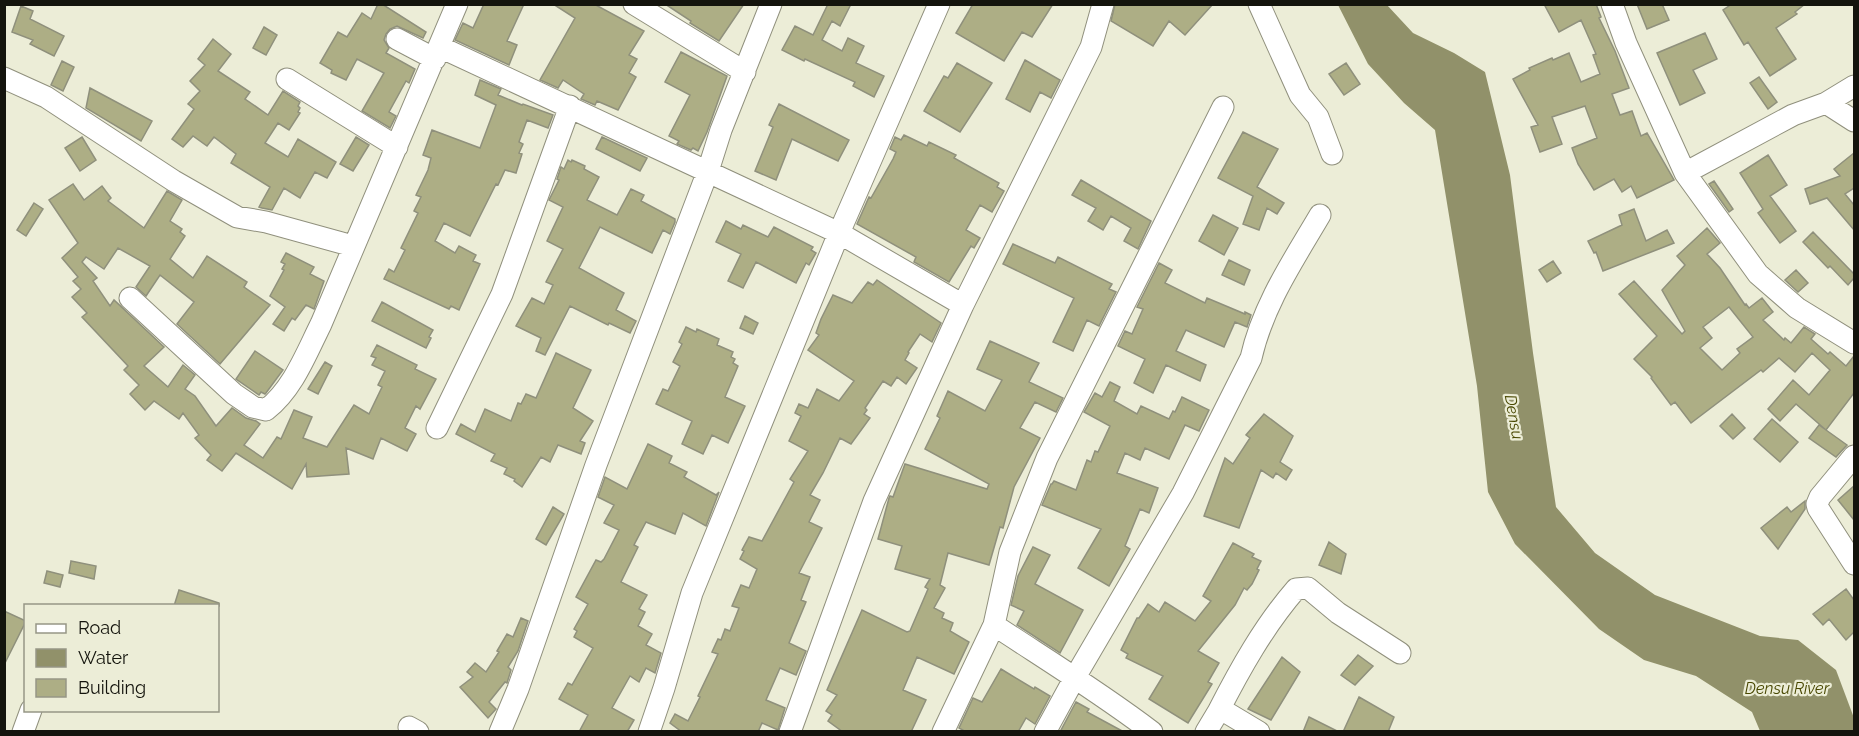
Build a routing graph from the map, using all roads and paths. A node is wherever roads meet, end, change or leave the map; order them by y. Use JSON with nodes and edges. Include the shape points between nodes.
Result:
{"nodes":[{"id":1,"x":457,"y":4,"type":"edge"},
{"id":2,"x":634,"y":4,"type":"edge"},
{"id":3,"x":771,"y":4,"type":"edge"},
{"id":4,"x":939,"y":4,"type":"edge"},
{"id":5,"x":1103,"y":4,"type":"edge"},
{"id":6,"x":1259,"y":4,"type":"edge"},
{"id":7,"x":1612,"y":4,"type":"edge"},
{"id":8,"x":397,"y":39,"type":"dead end"},
{"id":9,"x":438,"y":53,"type":"junction"},
{"id":10,"x":745,"y":72,"type":"junction"},
{"id":11,"x":4,"y":78,"type":"edge"},
{"id":12,"x":287,"y":79,"type":"dead end"},
{"id":13,"x":1854,"y":86,"type":"edge"},
{"id":14,"x":1826,"y":102,"type":"junction"},
{"id":15,"x":570,"y":106,"type":"junction"},
{"id":16,"x":1223,"y":107,"type":"dead end"},
{"id":17,"x":1854,"y":120,"type":"edge"},
{"id":18,"x":397,"y":147,"type":"junction"},
{"id":19,"x":1332,"y":154,"type":"dead end"},
{"id":20,"x":708,"y":171,"type":"junction"},
{"id":21,"x":1685,"y":173,"type":"junction"},
{"id":22,"x":1320,"y":214,"type":"dead end"},
{"id":23,"x":839,"y":233,"type":"junction"},
{"id":24,"x":353,"y":246,"type":"junction"},
{"id":25,"x":130,"y":298,"type":"dead end"},
{"id":26,"x":963,"y":305,"type":"junction"},
{"id":27,"x":1854,"y":343,"type":"edge"},
{"id":28,"x":437,"y":428,"type":"dead end"},
{"id":29,"x":1854,"y":456,"type":"edge"},
{"id":30,"x":1854,"y":564,"type":"edge"},
{"id":31,"x":994,"y":625,"type":"junction"},
{"id":32,"x":1400,"y":653,"type":"dead end"},
{"id":33,"x":1074,"y":679,"type":"junction"},
{"id":34,"x":31,"y":712,"type":"edge"},
{"id":35,"x":1218,"y":712,"type":"junction"},
{"id":36,"x":23,"y":732,"type":"edge"},
{"id":37,"x":500,"y":732,"type":"edge"},
{"id":38,"x":648,"y":732,"type":"edge"},
{"id":39,"x":789,"y":732,"type":"edge"},
{"id":40,"x":942,"y":732,"type":"edge"},
{"id":41,"x":1045,"y":732,"type":"edge"},
{"id":42,"x":1152,"y":732,"type":"edge"},
{"id":43,"x":1206,"y":732,"type":"edge"},
{"id":44,"x":1260,"y":732,"type":"edge"}],
"edges":[{"from":1,"to":9,"type":"street"},
{"from":2,"to":10,"type":"street"},
{"from":3,"to":10,"type":"street"},
{"from":4,"to":23,"type":"street"},
{"from":5,"to":26,"type":"street","via":[[1091,47]]},
{"from":6,"to":19,"type":"street","via":[[1300,95],[1318,117]]},
{"from":7,"to":21,"type":"street"},
{"from":8,"to":9,"type":"street"},
{"from":9,"to":15,"type":"street"},
{"from":9,"to":18,"type":"street"},
{"from":10,"to":20,"type":"street"},
{"from":11,"to":24,"type":"street","via":[[46,98],[174,182],[237,217]]},
{"from":12,"to":18,"type":"street"},
{"from":13,"to":14,"type":"street"},
{"from":14,"to":17,"type":"street"},
{"from":14,"to":21,"type":"street","via":[[1793,115]]},
{"from":15,"to":20,"type":"street"},
{"from":15,"to":28,"type":"street","via":[[502,294]]},
{"from":16,"to":31,"type":"street","via":[[1047,458],[1007,560]]},
{"from":18,"to":24,"type":"street"},
{"from":20,"to":23,"type":"street"},
{"from":20,"to":37,"type":"street"},
{"from":21,"to":27,"type":"street","via":[[1758,274],[1797,308]]},
{"from":22,"to":33,"type":"street","via":[[1273,294],[1251,358],[1183,493]]},
{"from":23,"to":26,"type":"street"},
{"from":23,"to":38,"type":"street","via":[[692,593]]},
{"from":24,"to":25,"type":"street","via":[[301,365],[285,392],[266,410],[253,407],[234,394]]},
{"from":26,"to":39,"type":"street","via":[[874,501]]},
{"from":29,"to":30,"type":"street","via":[[1817,504]]},
{"from":31,"to":33,"type":"street"},
{"from":31,"to":40,"type":"street"},
{"from":32,"to":35,"type":"street","via":[[1338,613],[1308,588],[1296,589],[1247,657]]},
{"from":33,"to":41,"type":"street"},
{"from":33,"to":42,"type":"street"},
{"from":34,"to":36,"type":"street"},
{"from":35,"to":43,"type":"street"},
{"from":35,"to":44,"type":"street","via":[[1224,711]]}]}
